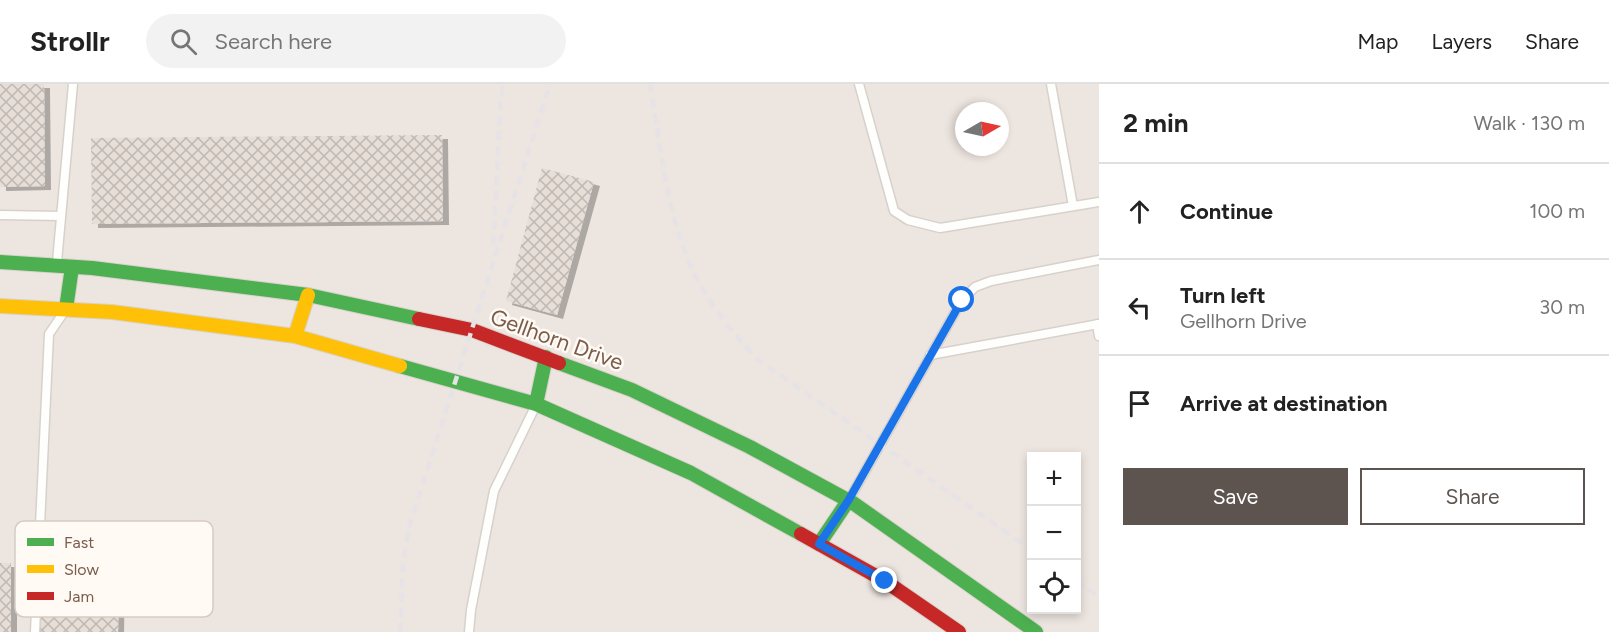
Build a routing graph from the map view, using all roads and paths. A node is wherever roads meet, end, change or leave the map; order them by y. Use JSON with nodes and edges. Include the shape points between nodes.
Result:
{"nodes":[{"id":1,"x":73,"y":84,"type":"edge"},
{"id":2,"x":859,"y":84,"type":"edge"},
{"id":3,"x":1051,"y":84,"type":"edge"},
{"id":4,"x":1099,"y":202,"type":"edge"},
{"id":5,"x":1072,"y":206,"type":"junction"},
{"id":6,"x":0,"y":215,"type":"edge"},
{"id":7,"x":61,"y":216,"type":"junction"},
{"id":8,"x":1099,"y":260,"type":"edge"},
{"id":9,"x":0,"y":262,"type":"edge"},
{"id":10,"x":57,"y":266,"type":"junction"},
{"id":11,"x":72,"y":267,"type":"junction"},
{"id":12,"x":308,"y":295,"type":"junction"},
{"id":13,"x":0,"y":306,"type":"edge"},
{"id":14,"x":66,"y":309,"type":"junction"},
{"id":15,"x":1098,"y":324,"type":"edge"},
{"id":16,"x":295,"y":336,"type":"junction"},
{"id":17,"x":1099,"y":336,"type":"edge"},
{"id":18,"x":930,"y":355,"type":"junction"},
{"id":19,"x":546,"y":357,"type":"junction"},
{"id":20,"x":536,"y":404,"type":"junction"},
{"id":21,"x":848,"y":501,"type":"junction"},
{"id":22,"x":40,"y":521,"type":"edge"},
{"id":23,"x":819,"y":544,"type":"junction"},
{"id":24,"x":36,"y":617,"type":"edge"},
{"id":25,"x":35,"y":632,"type":"edge"},
{"id":26,"x":469,"y":632,"type":"edge"},
{"id":27,"x":959,"y":632,"type":"edge"},
{"id":28,"x":1036,"y":632,"type":"edge"}],
"edges":[{"from":1,"to":7,"type":"lane"},
{"from":2,"to":5,"type":"lane","via":[[894,211],[908,220],[940,228]]},
{"from":3,"to":5,"type":"lane"},
{"from":4,"to":5,"type":"lane"},
{"from":6,"to":7,"type":"lane"},
{"from":7,"to":10,"type":"lane"},
{"from":8,"to":18,"type":"lane","via":[[975,287],[962,300]]},
{"from":9,"to":10,"type":"main road","name":"Gellhorn Drive"},
{"from":10,"to":11,"type":"main road","name":"Gellhorn Drive"},
{"from":11,"to":12,"type":"main road","name":"Gellhorn Drive"},
{"from":11,"to":14,"type":"main road"},
{"from":12,"to":16,"type":"main road"},
{"from":12,"to":19,"type":"main road","name":"Gellhorn Drive","via":[[472,330]]},
{"from":13,"to":14,"type":"main road"},
{"from":14,"to":16,"type":"main road"},
{"from":14,"to":22,"type":"lane","via":[[49,334]]},
{"from":15,"to":17,"type":"lane"},
{"from":15,"to":18,"type":"lane"},
{"from":16,"to":20,"type":"main road"},
{"from":18,"to":21,"type":"lane"},
{"from":19,"to":20,"type":"main road"},
{"from":19,"to":21,"type":"main road","name":"Gellhorn Drive","via":[[632,390],[750,447]]},
{"from":20,"to":23,"type":"main road","via":[[691,473]]},
{"from":20,"to":26,"type":"lane","via":[[494,491]]},
{"from":21,"to":23,"type":"main road"},
{"from":21,"to":28,"type":"main road","name":"Gellhorn Drive"},
{"from":23,"to":27,"type":"main road","via":[[885,581]]},
{"from":24,"to":25,"type":"lane"}]}
